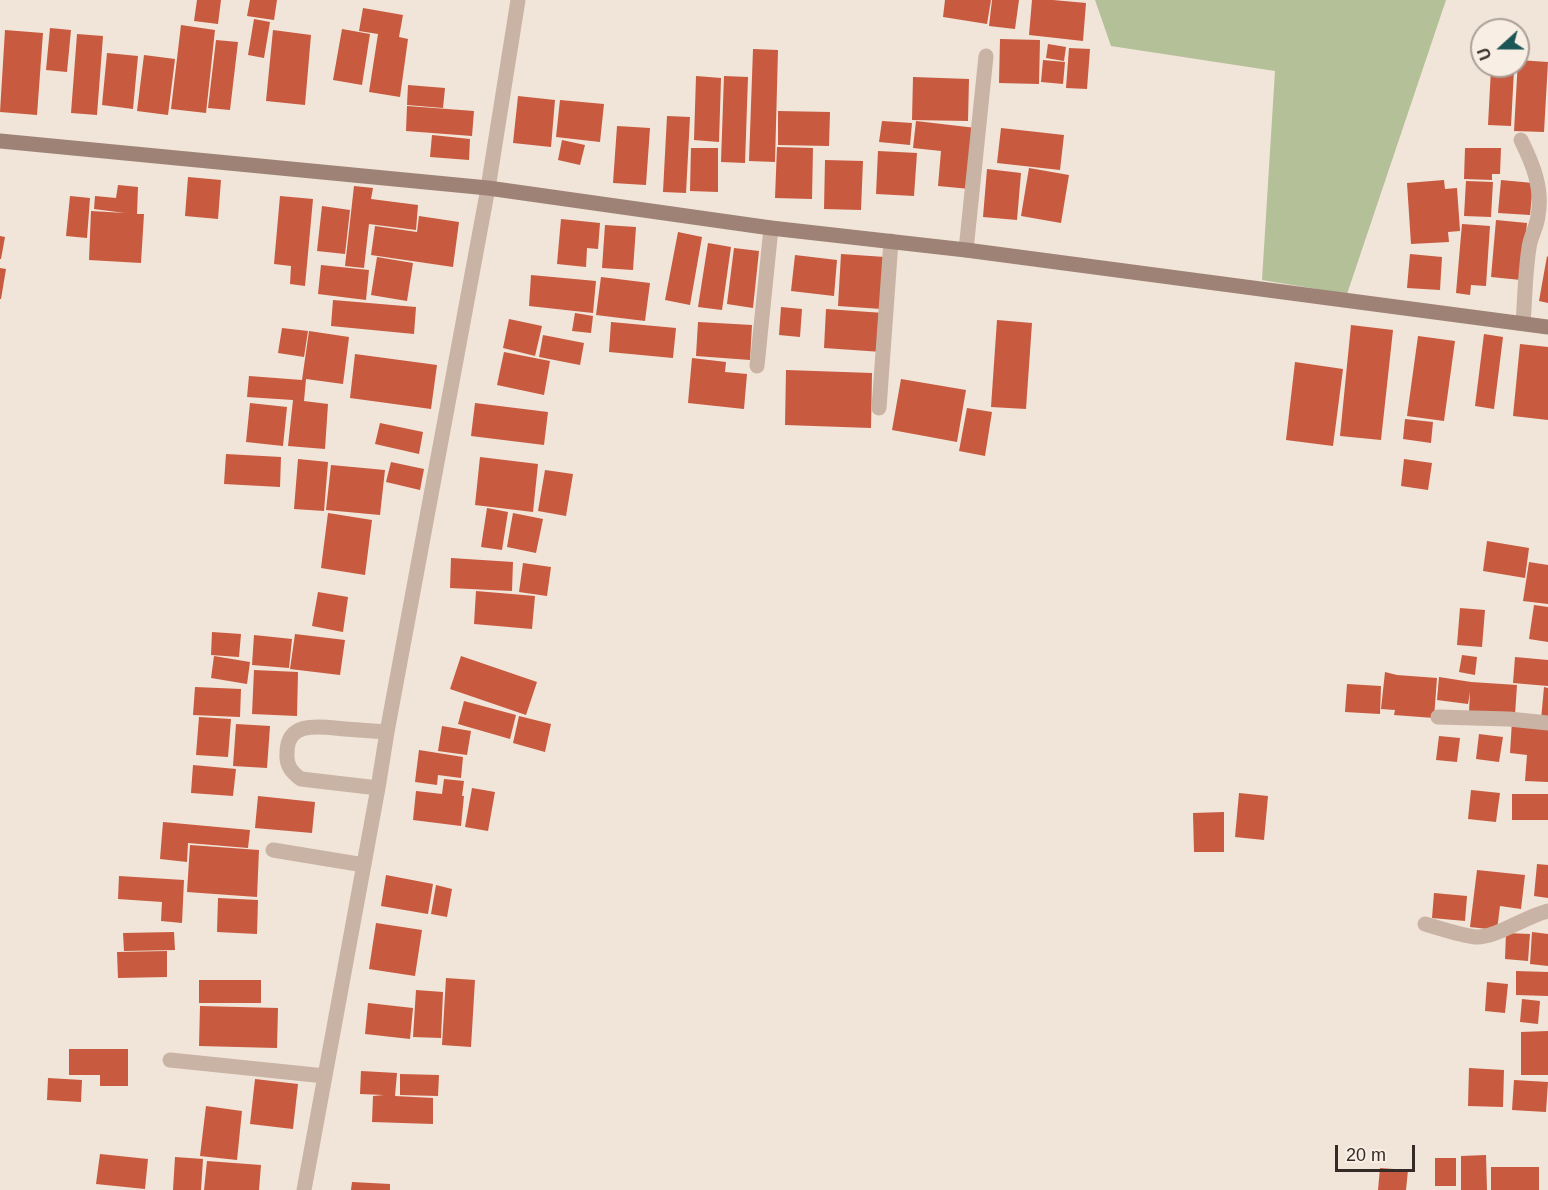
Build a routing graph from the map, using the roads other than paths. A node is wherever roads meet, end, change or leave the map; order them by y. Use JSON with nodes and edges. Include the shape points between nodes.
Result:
{"nodes":[{"id":1,"x":518,"y":0,"type":"edge"},
{"id":2,"x":986,"y":56,"type":"dead end"},
{"id":3,"x":1521,"y":140,"type":"dead end"},
{"id":4,"x":0,"y":141,"type":"edge"},
{"id":5,"x":488,"y":188,"type":"junction"},
{"id":6,"x":771,"y":228,"type":"junction"},
{"id":7,"x":891,"y":241,"type":"junction"},
{"id":8,"x":966,"y":250,"type":"junction"},
{"id":9,"x":1523,"y":323,"type":"junction"},
{"id":10,"x":1548,"y":327,"type":"edge"},
{"id":11,"x":757,"y":366,"type":"dead end"},
{"id":12,"x":879,"y":408,"type":"dead end"},
{"id":13,"x":1438,"y":717,"type":"dead end"},
{"id":14,"x":1548,"y":723,"type":"edge"},
{"id":15,"x":387,"y":732,"type":"junction"},
{"id":16,"x":378,"y":788,"type":"junction"},
{"id":17,"x":273,"y":850,"type":"dead end"},
{"id":18,"x":364,"y":865,"type":"junction"},
{"id":19,"x":1548,"y":911,"type":"edge"},
{"id":20,"x":1425,"y":924,"type":"dead end"},
{"id":21,"x":170,"y":1060,"type":"dead end"},
{"id":22,"x":325,"y":1076,"type":"junction"},
{"id":23,"x":304,"y":1190,"type":"edge"}],
"edges":[{"from":1,"to":5,"type":"street"},
{"from":2,"to":8,"type":"street"},
{"from":3,"to":9,"type":"street","via":[[1535,172],[1539,204],[1529,246]]},
{"from":4,"to":5,"type":"main road"},
{"from":5,"to":6,"type":"main road"},
{"from":5,"to":15,"type":"street"},
{"from":6,"to":7,"type":"main road"},
{"from":6,"to":11,"type":"street"},
{"from":7,"to":8,"type":"main road"},
{"from":7,"to":12,"type":"street"},
{"from":8,"to":9,"type":"main road"},
{"from":9,"to":10,"type":"main road"},
{"from":13,"to":14,"type":"street"},
{"from":15,"to":16,"type":"street"},
{"from":15,"to":16,"type":"street","via":[[310,726],[295,732],[287,744],[286,759],[292,772],[302,779]]},
{"from":16,"to":18,"type":"street"},
{"from":17,"to":18,"type":"street"},
{"from":18,"to":22,"type":"street"},
{"from":19,"to":20,"type":"street","via":[[1477,937]]},
{"from":21,"to":22,"type":"street"},
{"from":22,"to":23,"type":"street"}]}
